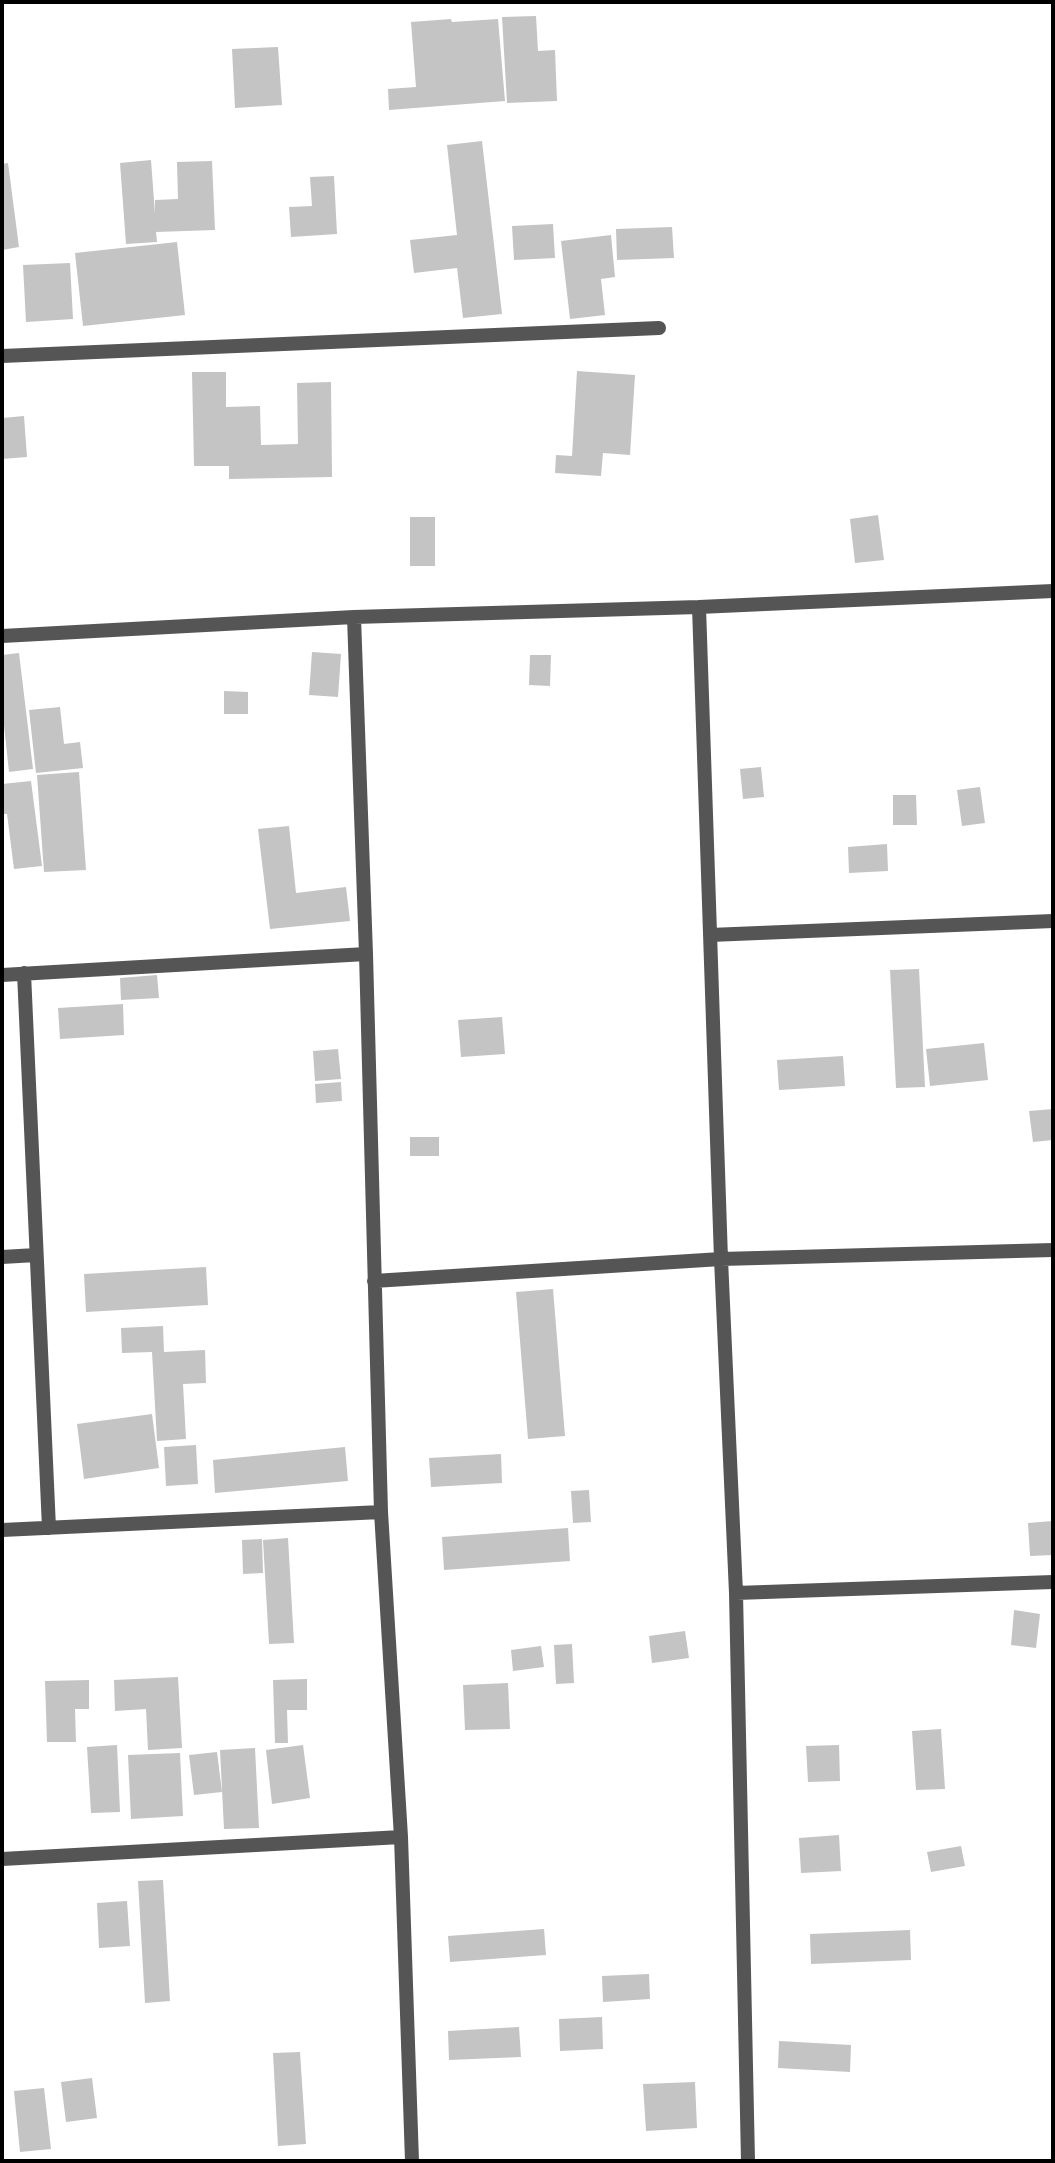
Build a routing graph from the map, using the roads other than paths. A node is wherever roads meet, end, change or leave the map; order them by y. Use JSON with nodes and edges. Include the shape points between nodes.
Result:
{"nodes":[{"id":1,"x":659,"y":328,"type":"dead end"},
{"id":2,"x":2,"y":356,"type":"edge"},
{"id":3,"x":1053,"y":591,"type":"edge"},
{"id":4,"x":699,"y":607,"type":"junction"},
{"id":5,"x":354,"y":617,"type":"junction"},
{"id":6,"x":2,"y":636,"type":"edge"},
{"id":7,"x":1053,"y":921,"type":"edge"},
{"id":8,"x":710,"y":935,"type":"junction"},
{"id":9,"x":366,"y":954,"type":"junction"},
{"id":10,"x":24,"y":974,"type":"junction"},
{"id":11,"x":2,"y":975,"type":"edge"},
{"id":12,"x":1053,"y":1250,"type":"edge"},
{"id":13,"x":36,"y":1255,"type":"junction"},
{"id":14,"x":2,"y":1257,"type":"edge"},
{"id":15,"x":721,"y":1259,"type":"junction"},
{"id":16,"x":374,"y":1281,"type":"junction"},
{"id":17,"x":381,"y":1512,"type":"junction"},
{"id":18,"x":48,"y":1528,"type":"junction"},
{"id":19,"x":2,"y":1530,"type":"edge"},
{"id":20,"x":1053,"y":1582,"type":"edge"},
{"id":21,"x":736,"y":1593,"type":"junction"},
{"id":22,"x":401,"y":1837,"type":"junction"},
{"id":23,"x":2,"y":1859,"type":"edge"},
{"id":24,"x":412,"y":2161,"type":"edge"},
{"id":25,"x":748,"y":2161,"type":"edge"}],
"edges":[{"from":1,"to":2,"type":"street"},
{"from":3,"to":4,"type":"street"},
{"from":4,"to":5,"type":"street"},
{"from":4,"to":8,"type":"street"},
{"from":5,"to":6,"type":"street"},
{"from":5,"to":9,"type":"street"},
{"from":7,"to":8,"type":"street"},
{"from":8,"to":15,"type":"street"},
{"from":9,"to":10,"type":"street"},
{"from":9,"to":16,"type":"street"},
{"from":10,"to":11,"type":"street"},
{"from":10,"to":13,"type":"street"},
{"from":12,"to":15,"type":"street"},
{"from":13,"to":14,"type":"street"},
{"from":13,"to":18,"type":"street"},
{"from":15,"to":16,"type":"street"},
{"from":15,"to":21,"type":"street"},
{"from":16,"to":17,"type":"street"},
{"from":17,"to":18,"type":"street"},
{"from":17,"to":22,"type":"street"},
{"from":18,"to":19,"type":"street"},
{"from":20,"to":21,"type":"street"},
{"from":21,"to":25,"type":"street"},
{"from":22,"to":23,"type":"street"},
{"from":22,"to":24,"type":"street"}]}
